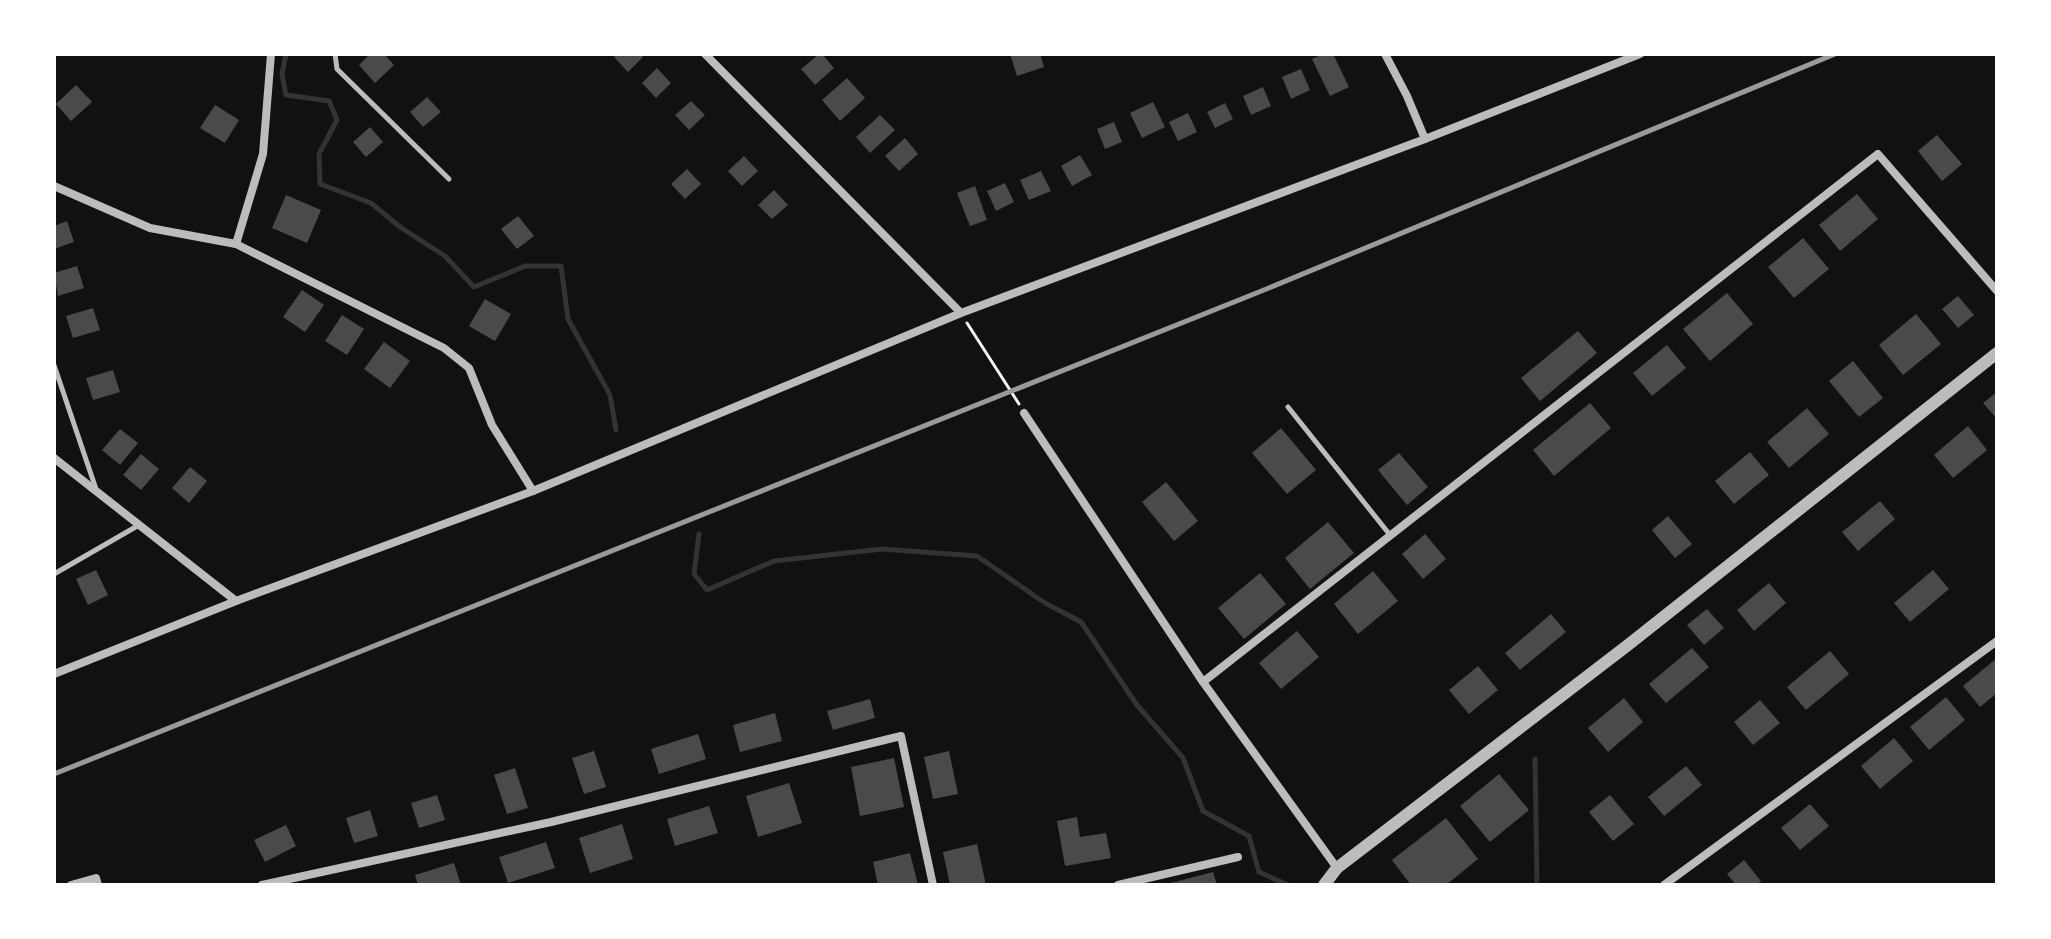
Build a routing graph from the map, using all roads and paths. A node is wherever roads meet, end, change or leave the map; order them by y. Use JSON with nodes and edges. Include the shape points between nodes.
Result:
{"nodes":[{"id":1,"x":271,"y":54,"type":"edge"},
{"id":2,"x":335,"y":54,"type":"edge"},
{"id":3,"x":705,"y":54,"type":"edge"},
{"id":4,"x":1385,"y":54,"type":"edge"},
{"id":5,"x":1640,"y":54,"type":"edge"},
{"id":6,"x":1425,"y":139,"type":"junction"},
{"id":7,"x":449,"y":179,"type":"dead end"},
{"id":8,"x":54,"y":186,"type":"edge"},
{"id":9,"x":236,"y":244,"type":"junction"},
{"id":10,"x":1997,"y":291,"type":"edge"},
{"id":11,"x":961,"y":313,"type":"junction"},
{"id":12,"x":1997,"y":353,"type":"edge"},
{"id":13,"x":54,"y":365,"type":"edge"},
{"id":14,"x":1288,"y":407,"type":"dead end"},
{"id":15,"x":1024,"y":413,"type":"joint"},
{"id":16,"x":54,"y":458,"type":"edge"},
{"id":17,"x":533,"y":491,"type":"junction"},
{"id":18,"x":98,"y":494,"type":"junction"},
{"id":19,"x":139,"y":525,"type":"junction"},
{"id":20,"x":1390,"y":535,"type":"junction"},
{"id":21,"x":54,"y":574,"type":"edge"},
{"id":22,"x":236,"y":601,"type":"junction"},
{"id":23,"x":1997,"y":641,"type":"edge"},
{"id":24,"x":54,"y":674,"type":"edge"},
{"id":25,"x":1203,"y":682,"type":"junction"},
{"id":26,"x":1238,"y":857,"type":"dead end"},
{"id":27,"x":1337,"y":868,"type":"junction"},
{"id":28,"x":71,"y":885,"type":"edge"},
{"id":29,"x":98,"y":885,"type":"edge"},
{"id":30,"x":262,"y":885,"type":"edge"},
{"id":31,"x":933,"y":885,"type":"edge"},
{"id":32,"x":1118,"y":885,"type":"edge"},
{"id":33,"x":1324,"y":885,"type":"edge"},
{"id":34,"x":1664,"y":885,"type":"edge"}],
"edges":[{"from":1,"to":9,"type":"street","via":[[263,154]]},
{"from":2,"to":7,"type":"lane","via":[[337,69]]},
{"from":3,"to":11,"type":"street"},
{"from":4,"to":6,"type":"street"},
{"from":5,"to":6,"type":"street"},
{"from":6,"to":11,"type":"street"},
{"from":8,"to":9,"type":"street","via":[[150,228]]},
{"from":9,"to":17,"type":"street","via":[[444,348],[469,368],[492,425]]},
{"from":10,"to":20,"type":"street","via":[[1878,154]]},
{"from":11,"to":15,"type":"path"},
{"from":11,"to":17,"type":"street"},
{"from":12,"to":27,"type":"street"},
{"from":13,"to":18,"type":"lane"},
{"from":14,"to":20,"type":"lane"},
{"from":15,"to":25,"type":"street"},
{"from":16,"to":18,"type":"street"},
{"from":17,"to":22,"type":"street"},
{"from":18,"to":19,"type":"street"},
{"from":19,"to":21,"type":"lane"},
{"from":19,"to":22,"type":"street"},
{"from":20,"to":25,"type":"street"},
{"from":22,"to":24,"type":"street"},
{"from":23,"to":34,"type":"street"},
{"from":25,"to":27,"type":"street"},
{"from":26,"to":32,"type":"street"},
{"from":27,"to":33,"type":"street"},
{"from":28,"to":29,"type":"street","via":[[96,878]]},
{"from":30,"to":31,"type":"street","via":[[551,822],[901,736]]}]}
